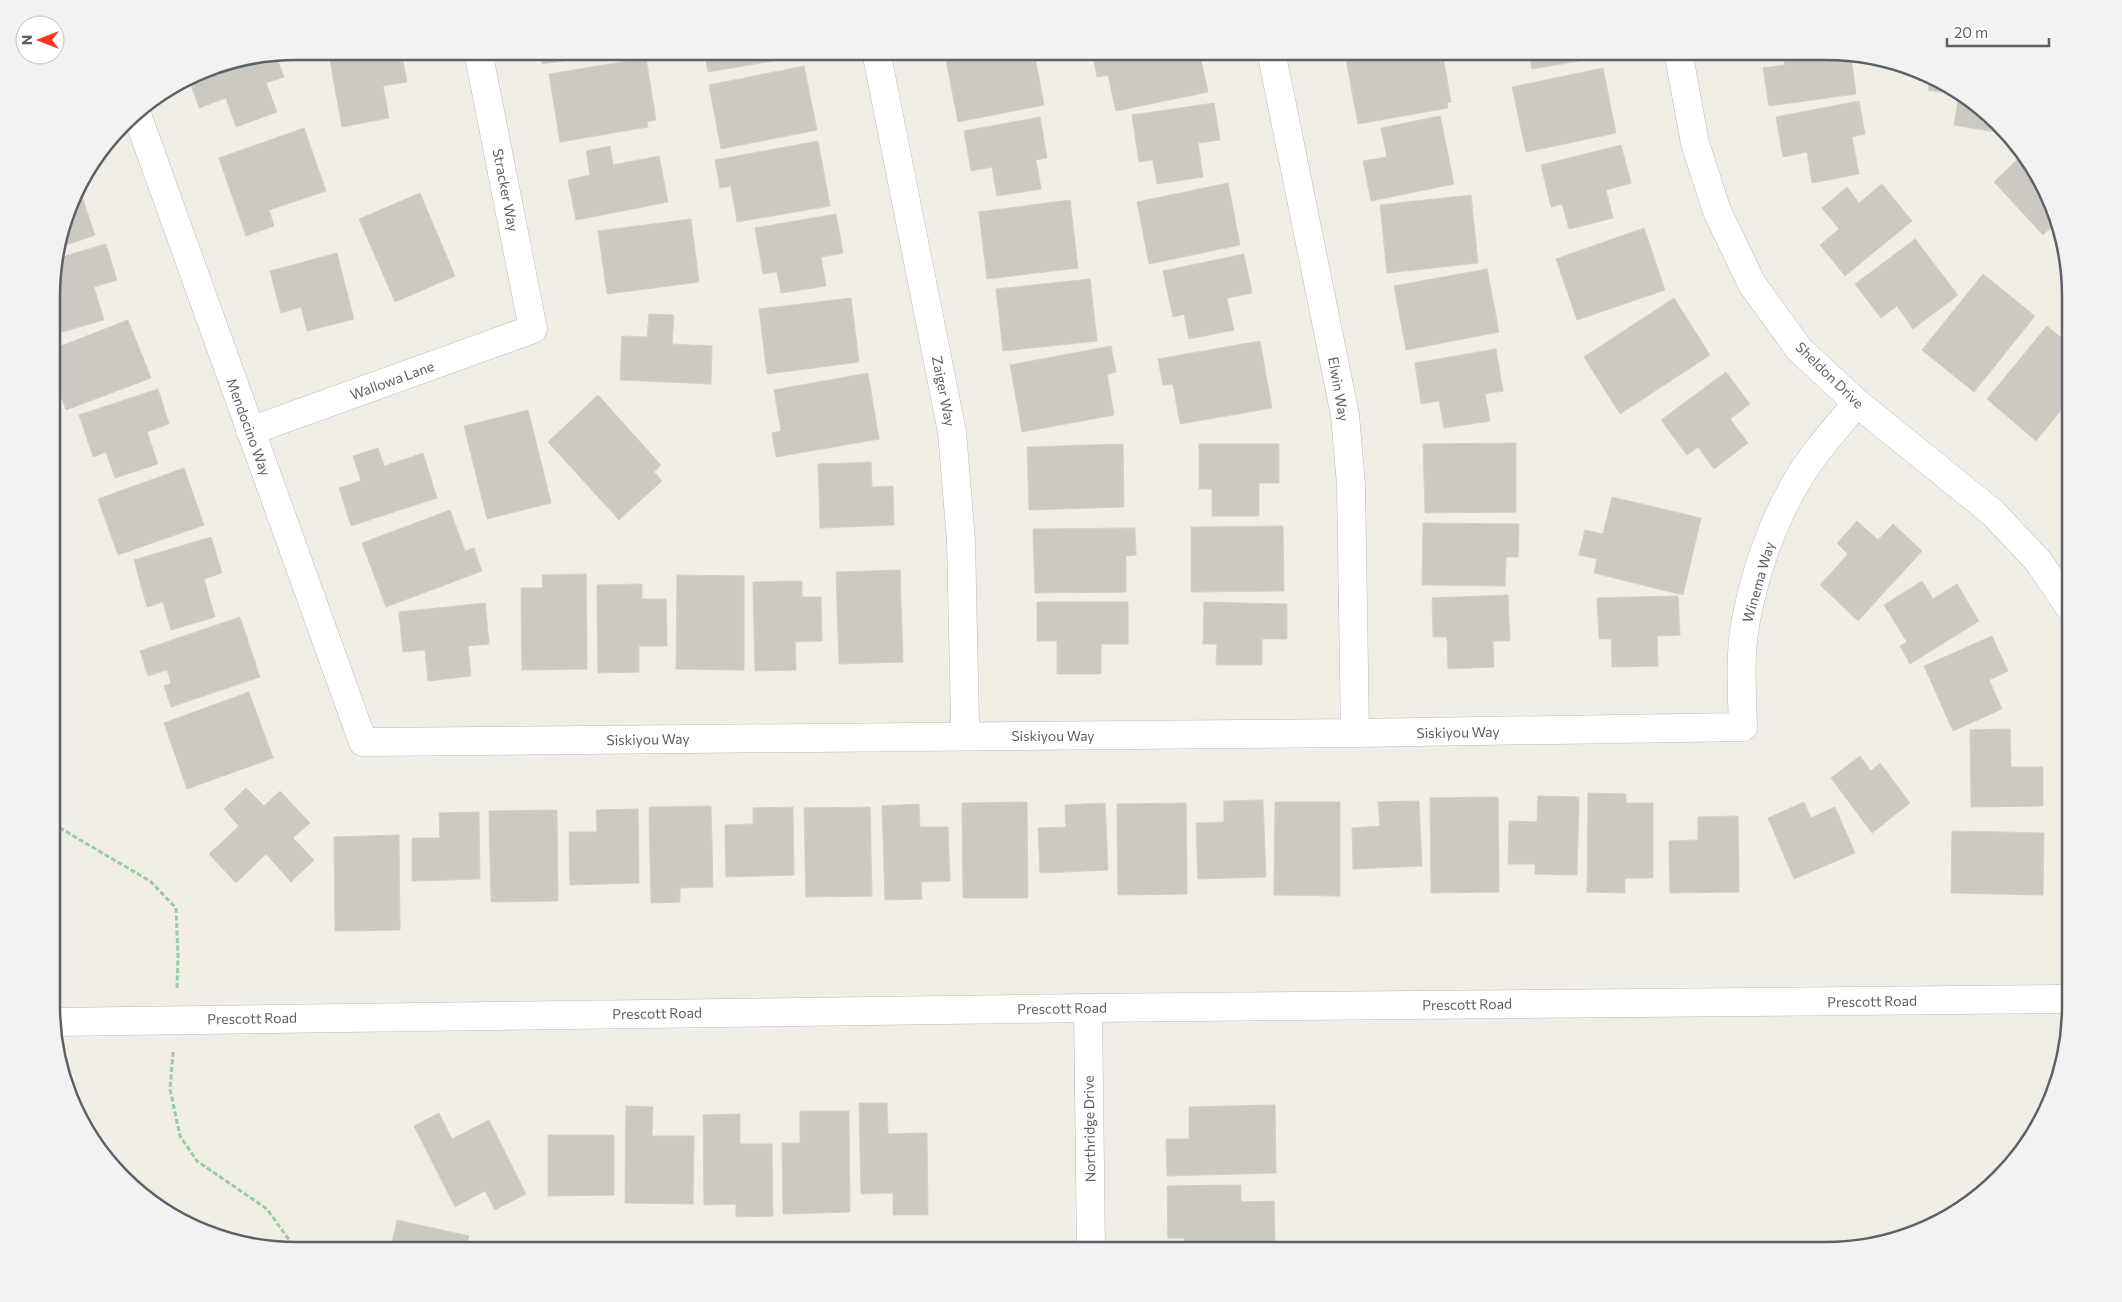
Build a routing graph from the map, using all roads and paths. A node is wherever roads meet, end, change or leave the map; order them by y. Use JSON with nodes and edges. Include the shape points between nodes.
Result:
{"nodes":[{"id":1,"x":480,"y":60,"type":"edge"},
{"id":2,"x":878,"y":60,"type":"edge"},
{"id":3,"x":1273,"y":60,"type":"edge"},
{"id":4,"x":1680,"y":60,"type":"edge"},
{"id":5,"x":139,"y":121,"type":"edge"},
{"id":6,"x":533,"y":329,"type":"joint"},
{"id":7,"x":1857,"y":403,"type":"junction"},
{"id":8,"x":250,"y":431,"type":"junction"},
{"id":9,"x":2062,"y":596,"type":"edge"},
{"id":10,"x":1743,"y":727,"type":"joint"},
{"id":11,"x":1355,"y":734,"type":"junction"},
{"id":12,"x":967,"y":736,"type":"junction"},
{"id":13,"x":363,"y":742,"type":"joint"},
{"id":14,"x":60,"y":828,"type":"edge"},
{"id":15,"x":178,"y":956,"type":"dead end"},
{"id":16,"x":2062,"y":999,"type":"edge"},
{"id":17,"x":1088,"y":1008,"type":"junction"},
{"id":18,"x":61,"y":1022,"type":"edge"},
{"id":19,"x":170,"y":1089,"type":"dead end"},
{"id":20,"x":290,"y":1242,"type":"edge"},
{"id":21,"x":1091,"y":1242,"type":"edge"}],
"edges":[{"from":1,"to":6,"type":"street","name":"Stracker Way"},
{"from":2,"to":12,"type":"street","name":"Zaiger Way","via":[[952,432],[961,541]]},
{"from":3,"to":11,"type":"street","name":"Elwin Way","via":[[1345,415],[1351,485]]},
{"from":4,"to":7,"type":"street","name":"Sheldon Drive","via":[[1696,142],[1714,203],[1752,284],[1799,349]]},
{"from":5,"to":8,"type":"street","name":"Mendocino Way"},
{"from":6,"to":8,"type":"street","name":"Wallowa Lane"},
{"from":7,"to":9,"type":"street","name":"Sheldon Drive","via":[[1993,513],[2039,562]]},
{"from":7,"to":10,"type":"street","name":"Winema Way","via":[[1817,451],[1784,504],[1763,554],[1746,622],[1741,676]]},
{"from":8,"to":13,"type":"street","name":"Mendocino Way"},
{"from":10,"to":11,"type":"street","name":"Siskiyou Way"},
{"from":11,"to":12,"type":"street","name":"Siskiyou Way"},
{"from":12,"to":13,"type":"street","name":"Siskiyou Way"},
{"from":14,"to":15,"type":"path","via":[[150,881],[176,908]]},
{"from":16,"to":17,"type":"street","name":"Prescott Road"},
{"from":17,"to":18,"type":"street","name":"Prescott Road"},
{"from":17,"to":21,"type":"street","name":"Northridge Drive"},
{"from":19,"to":20,"type":"path","via":[[180,1136],[198,1161],[267,1209]]}]}
